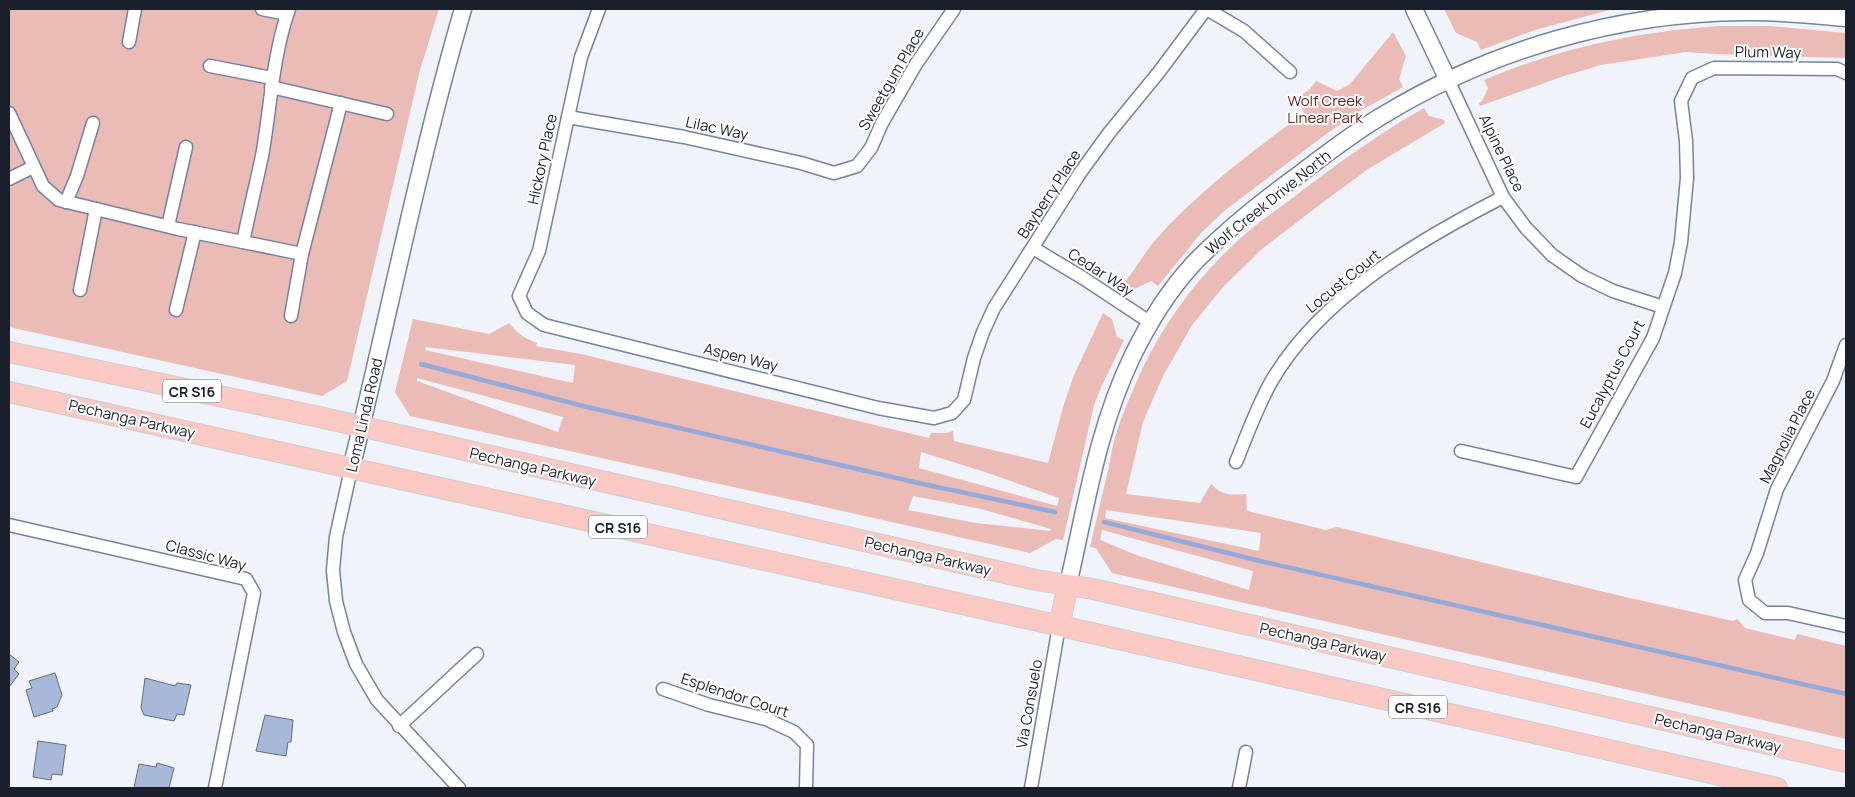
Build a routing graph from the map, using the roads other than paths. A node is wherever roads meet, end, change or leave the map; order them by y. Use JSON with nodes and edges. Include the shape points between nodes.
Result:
{"nodes":[{"id":1,"x":135,"y":9,"type":"edge"},
{"id":2,"x":262,"y":9,"type":"edge"},
{"id":3,"x":463,"y":9,"type":"edge"},
{"id":4,"x":599,"y":9,"type":"edge"},
{"id":5,"x":954,"y":9,"type":"edge"},
{"id":6,"x":1206,"y":9,"type":"edge"},
{"id":7,"x":1414,"y":9,"type":"edge"},
{"id":8,"x":288,"y":12,"type":"edge"},
{"id":9,"x":1846,"y":18,"type":"edge"},
{"id":10,"x":129,"y":42,"type":"dead end"},
{"id":11,"x":210,"y":66,"type":"dead end"},
{"id":12,"x":1290,"y":72,"type":"dead end"},
{"id":13,"x":1846,"y":74,"type":"edge"},
{"id":14,"x":1692,"y":78,"type":"joint"},
{"id":15,"x":1448,"y":80,"type":"junction"},
{"id":16,"x":272,"y":82,"type":"junction"},
{"id":17,"x":341,"y":103,"type":"junction"},
{"id":18,"x":9,"y":113,"type":"edge"},
{"id":19,"x":387,"y":114,"type":"dead end"},
{"id":20,"x":568,"y":117,"type":"junction"},
{"id":21,"x":92,"y":123,"type":"dead end"},
{"id":22,"x":186,"y":147,"type":"dead end"},
{"id":23,"x":857,"y":166,"type":"joint"},
{"id":24,"x":33,"y":167,"type":"junction"},
{"id":25,"x":9,"y":179,"type":"edge"},
{"id":26,"x":1503,"y":197,"type":"junction"},
{"id":27,"x":66,"y":202,"type":"junction"},
{"id":28,"x":96,"y":209,"type":"junction"},
{"id":29,"x":168,"y":226,"type":"junction"},
{"id":30,"x":195,"y":232,"type":"junction"},
{"id":31,"x":243,"y":242,"type":"junction"},
{"id":32,"x":1033,"y":248,"type":"junction"},
{"id":33,"x":302,"y":254,"type":"junction"},
{"id":34,"x":80,"y":290,"type":"dead end"},
{"id":35,"x":1663,"y":307,"type":"junction"},
{"id":36,"x":176,"y":310,"type":"dead end"},
{"id":37,"x":527,"y":313,"type":"joint"},
{"id":38,"x":291,"y":316,"type":"dead end"},
{"id":39,"x":1151,"y":324,"type":"junction"},
{"id":40,"x":1846,"y":345,"type":"edge"},
{"id":41,"x":9,"y":352,"type":"edge"},
{"id":42,"x":9,"y":392,"type":"edge"},
{"id":43,"x":952,"y":413,"type":"joint"},
{"id":44,"x":361,"y":427,"type":"junction"},
{"id":45,"x":1461,"y":451,"type":"dead end"},
{"id":46,"x":1236,"y":462,"type":"dead end"},
{"id":47,"x":351,"y":469,"type":"junction"},
{"id":48,"x":9,"y":525,"type":"edge"},
{"id":49,"x":1068,"y":585,"type":"junction"},
{"id":50,"x":1059,"y":626,"type":"junction"},
{"id":51,"x":1846,"y":626,"type":"edge"},
{"id":52,"x":477,"y":654,"type":"dead end"},
{"id":53,"x":663,"y":689,"type":"dead end"},
{"id":54,"x":399,"y":726,"type":"junction"},
{"id":55,"x":1246,"y":752,"type":"dead end"},
{"id":56,"x":1846,"y":762,"type":"edge"},
{"id":57,"x":215,"y":788,"type":"edge"},
{"id":58,"x":459,"y":788,"type":"edge"},
{"id":59,"x":806,"y":788,"type":"edge"},
{"id":60,"x":1031,"y":788,"type":"edge"},
{"id":61,"x":1239,"y":788,"type":"edge"},
{"id":62,"x":1777,"y":788,"type":"edge"}],
"edges":[{"from":1,"to":10,"type":"street"},
{"from":2,"to":8,"type":"street"},
{"from":3,"to":44,"type":"street","name":"Loma Linda Road","via":[[406,224]]},
{"from":4,"to":20,"type":"street","name":"Hickory Place","via":[[581,57]]},
{"from":5,"to":23,"type":"street","name":"Sweetgum Place","via":[[916,64],[871,148]]},
{"from":6,"to":12,"type":"street","via":[[1244,31]]},
{"from":6,"to":32,"type":"street","name":"Bayberry Place","via":[[1092,157]]},
{"from":7,"to":15,"type":"street"},
{"from":8,"to":16,"type":"street"},
{"from":9,"to":15,"type":"street","name":"Wolf Creek Drive North","via":[[1744,12],[1629,22],[1529,48]]},
{"from":11,"to":16,"type":"street"},
{"from":13,"to":14,"type":"street","name":"Plum Way","via":[[1837,69],[1714,68]]},
{"from":14,"to":35,"type":"street","name":"Eucalyptus Court","via":[[1680,101],[1687,178],[1681,242]]},
{"from":15,"to":26,"type":"street","name":"Alpine Place"},
{"from":15,"to":39,"type":"street","name":"Wolf Creek Drive North","via":[[1385,114],[1329,151],[1239,221],[1193,264]]},
{"from":16,"to":17,"type":"street"},
{"from":16,"to":31,"type":"street","via":[[262,155]]},
{"from":17,"to":19,"type":"street"},
{"from":17,"to":33,"type":"street"},
{"from":18,"to":24,"type":"street"},
{"from":20,"to":23,"type":"street","name":"Lilac Way","via":[[684,137],[834,173]]},
{"from":20,"to":37,"type":"street","name":"Hickory Place","via":[[539,251],[520,296]]},
{"from":21,"to":27,"type":"street"},
{"from":22,"to":29,"type":"street"},
{"from":24,"to":25,"type":"street"},
{"from":24,"to":27,"type":"street","via":[[43,186]]},
{"from":26,"to":35,"type":"street","name":"Alpine Place","via":[[1552,255],[1582,276],[1613,291]]},
{"from":26,"to":46,"type":"street","name":"Locust Court","via":[[1429,237],[1332,307],[1311,327],[1272,382]]},
{"from":27,"to":28,"type":"street"},
{"from":28,"to":29,"type":"street"},
{"from":28,"to":34,"type":"street"},
{"from":29,"to":30,"type":"street"},
{"from":30,"to":31,"type":"street"},
{"from":30,"to":36,"type":"street"},
{"from":31,"to":33,"type":"street"},
{"from":32,"to":39,"type":"street","name":"Cedar Way"},
{"from":32,"to":43,"type":"street","name":"Bayberry Place","via":[[994,308],[974,358],[964,400]]},
{"from":33,"to":38,"type":"street"},
{"from":35,"to":45,"type":"street","name":"Eucalyptus Court","via":[[1653,338],[1576,477]]},
{"from":37,"to":43,"type":"street","name":"Aspen Way","via":[[544,325],[878,408],[934,418]]},
{"from":39,"to":49,"type":"street","name":"Wolf Creek Drive North","via":[[1132,356],[1100,438]]},
{"from":40,"to":51,"type":"street","name":"Magnolia Place","via":[[1833,381],[1777,489],[1745,580],[1749,600],[1764,613],[1788,613]]},
{"from":41,"to":44,"type":"main road","name":"Pechanga Parkway","number":"CR S16"},
{"from":42,"to":47,"type":"main road","name":"Pechanga Parkway","number":"CR S16"},
{"from":44,"to":47,"type":"street","name":"Loma Linda Road"},
{"from":44,"to":49,"type":"main road","name":"Pechanga Parkway","number":"CR S16"},
{"from":47,"to":50,"type":"main road","name":"Pechanga Parkway","number":"CR S16"},
{"from":47,"to":54,"type":"street","name":"Loma Linda Road","via":[[336,536],[336,600],[356,664],[377,700]]},
{"from":48,"to":57,"type":"street","name":"Classic Way","via":[[246,579],[254,593]]},
{"from":49,"to":50,"type":"main road"},
{"from":49,"to":56,"type":"main road","name":"Pechanga Parkway","number":"CR S16"},
{"from":50,"to":60,"type":"street","name":"Via Consuelo"},
{"from":50,"to":62,"type":"main road","name":"Pechanga Parkway","number":"CR S16"},
{"from":52,"to":54,"type":"street"},
{"from":53,"to":59,"type":"street","name":"Esplendor Court","via":[[766,719],[794,732],[807,745]]},
{"from":54,"to":58,"type":"street","name":"Loma Linda Road"},
{"from":55,"to":61,"type":"street"}]}
